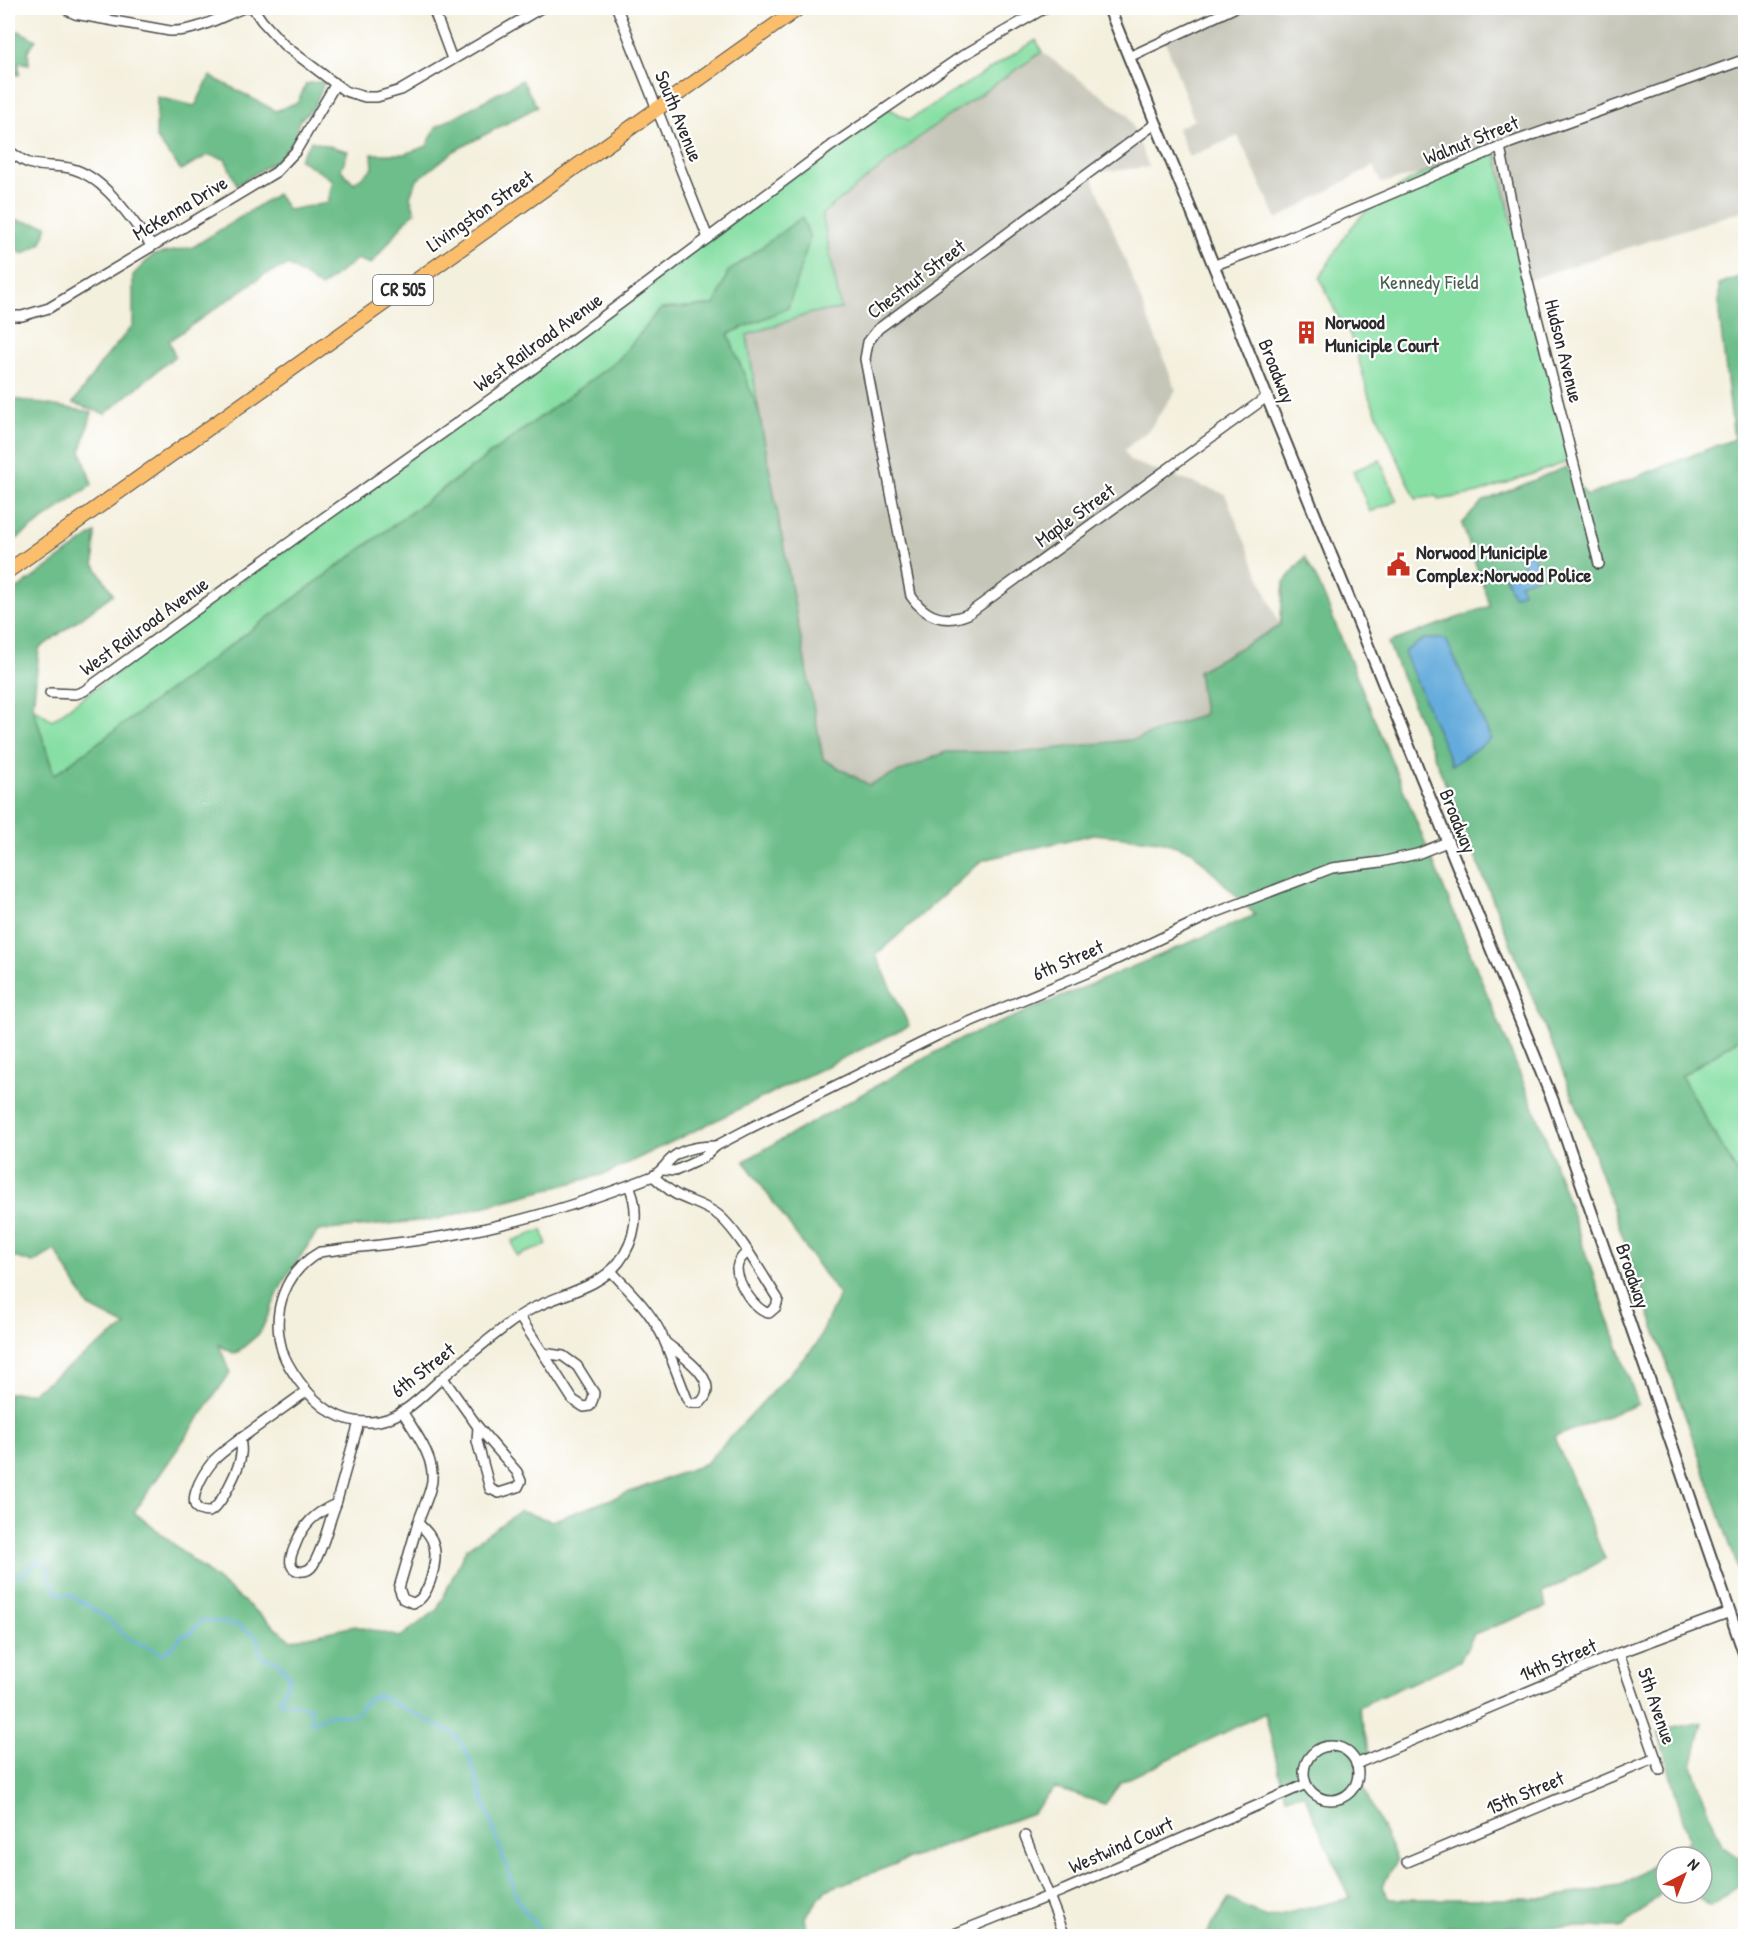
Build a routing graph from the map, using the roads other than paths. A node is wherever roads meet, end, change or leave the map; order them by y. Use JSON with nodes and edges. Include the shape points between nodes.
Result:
{"nodes":[{"id":1,"x":63,"y":8,"type":"edge"},
{"id":2,"x":244,"y":8,"type":"edge"},
{"id":3,"x":254,"y":8,"type":"edge"},
{"id":4,"x":433,"y":8,"type":"edge"},
{"id":5,"x":541,"y":8,"type":"edge"},
{"id":6,"x":617,"y":8,"type":"edge"},
{"id":7,"x":798,"y":8,"type":"edge"},
{"id":8,"x":1046,"y":8,"type":"edge"},
{"id":9,"x":1109,"y":8,"type":"edge"},
{"id":10,"x":1234,"y":8,"type":"edge"},
{"id":11,"x":1129,"y":57,"type":"junction"},
{"id":12,"x":452,"y":59,"type":"junction"},
{"id":13,"x":1746,"y":59,"type":"edge"},
{"id":14,"x":335,"y":85,"type":"junction"},
{"id":15,"x":657,"y":109,"type":"junction"},
{"id":16,"x":1155,"y":124,"type":"junction"},
{"id":17,"x":1500,"y":147,"type":"junction"},
{"id":18,"x":8,"y":150,"type":"edge"},
{"id":19,"x":708,"y":238,"type":"junction"},
{"id":20,"x":152,"y":246,"type":"junction"},
{"id":21,"x":1215,"y":265,"type":"junction"},
{"id":22,"x":8,"y":316,"type":"edge"},
{"id":23,"x":1268,"y":396,"type":"junction"},
{"id":24,"x":1599,"y":564,"type":"dead end"},
{"id":25,"x":8,"y":571,"type":"edge"},
{"id":26,"x":908,"y":582,"type":"joint"},
{"id":27,"x":50,"y":693,"type":"dead end"},
{"id":28,"x":1447,"y":842,"type":"junction"},
{"id":29,"x":653,"y":1176,"type":"junction"},
{"id":30,"x":629,"y":1185,"type":"junction"},
{"id":31,"x":747,"y":1252,"type":"junction"},
{"id":32,"x":610,"y":1271,"type":"junction"},
{"id":33,"x":519,"y":1316,"type":"junction"},
{"id":34,"x":665,"y":1342,"type":"junction"},
{"id":35,"x":543,"y":1353,"type":"junction"},
{"id":36,"x":443,"y":1378,"type":"junction"},
{"id":37,"x":307,"y":1391,"type":"junction"},
{"id":38,"x":402,"y":1411,"type":"junction"},
{"id":39,"x":359,"y":1422,"type":"junction"},
{"id":40,"x":478,"y":1427,"type":"junction"},
{"id":41,"x":240,"y":1439,"type":"junction"},
{"id":42,"x":336,"y":1504,"type":"junction"},
{"id":43,"x":418,"y":1523,"type":"junction"},
{"id":44,"x":1730,"y":1612,"type":"junction"},
{"id":45,"x":1619,"y":1653,"type":"junction"},
{"id":46,"x":1746,"y":1659,"type":"edge"},
{"id":47,"x":1656,"y":1758,"type":"junction"},
{"id":48,"x":1356,"y":1764,"type":"junction"},
{"id":49,"x":1660,"y":1770,"type":"dead end"},
{"id":50,"x":1306,"y":1784,"type":"junction"},
{"id":51,"x":1025,"y":1836,"type":"dead end"},
{"id":52,"x":1407,"y":1862,"type":"dead end"},
{"id":53,"x":1049,"y":1896,"type":"junction"},
{"id":54,"x":949,"y":1936,"type":"edge"},
{"id":55,"x":1065,"y":1936,"type":"edge"}],
"edges":[{"from":1,"to":2,"type":"street","via":[[75,14],[170,31],[192,29]]},
{"from":3,"to":14,"type":"street","via":[[276,37]]},
{"from":4,"to":12,"type":"street"},
{"from":5,"to":12,"type":"street"},
{"from":6,"to":15,"type":"street","name":"South Avenue"},
{"from":7,"to":15,"type":"main road","name":"Livingston Street","number":"CR 505"},
{"from":8,"to":19,"type":"street","name":"West Railroad Avenue","via":[[918,85]]},
{"from":9,"to":11,"type":"street","name":"Broadway"},
{"from":10,"to":11,"type":"street"},
{"from":11,"to":16,"type":"street","name":"Broadway"},
{"from":12,"to":14,"type":"street","via":[[389,95],[364,97]]},
{"from":13,"to":17,"type":"street","name":"Walnut Street"},
{"from":14,"to":20,"type":"street","name":"McKenna Drive","via":[[296,151],[276,172]]},
{"from":15,"to":19,"type":"street","name":"South Avenue"},
{"from":15,"to":25,"type":"main road","name":"Livingston Street","number":"CR 505"},
{"from":16,"to":21,"type":"street","name":"Broadway"},
{"from":16,"to":26,"type":"street","name":"Chestnut Street","via":[[878,329],[868,342],[865,358]]},
{"from":17,"to":21,"type":"street","name":"Walnut Street"},
{"from":17,"to":24,"type":"street","name":"Hudson Avenue","via":[[1526,274]]},
{"from":18,"to":20,"type":"street","via":[[31,164],[74,169],[91,179],[111,195]]},
{"from":19,"to":27,"type":"street","name":"West Railroad Avenue","via":[[533,369],[84,691]]},
{"from":20,"to":22,"type":"street","name":"McKenna Drive","via":[[49,308]]},
{"from":21,"to":23,"type":"street","name":"Broadway"},
{"from":23,"to":26,"type":"street","name":"Maple Street","via":[[968,614],[950,619],[932,616],[916,604]]},
{"from":23,"to":28,"type":"street","name":"Broadway"},
{"from":28,"to":29,"type":"street","name":"6th Street","via":[[1417,854],[1332,868],[1212,914],[1096,969],[938,1035],[716,1146],[703,1158]]},
{"from":28,"to":44,"type":"street","name":"Broadway","via":[[1553,1101]]},
{"from":29,"to":30,"type":"street","name":"6th Street"},
{"from":29,"to":31,"type":"street","via":[[677,1195],[715,1212]]},
{"from":30,"to":32,"type":"street","name":"6th Street","via":[[636,1223],[628,1248]]},
{"from":30,"to":37,"type":"street","name":"6th Street","via":[[573,1206],[516,1221],[314,1256],[291,1278],[278,1312],[282,1351]]},
{"from":31,"to":31,"type":"street","via":[[778,1299],[769,1313],[755,1305],[738,1276],[739,1262]]},
{"from":32,"to":33,"type":"street","name":"6th Street","via":[[589,1286]]},
{"from":32,"to":34,"type":"street","via":[[650,1314]]},
{"from":33,"to":35,"type":"street"},
{"from":33,"to":36,"type":"street","name":"6th Street"},
{"from":34,"to":34,"type":"street","via":[[687,1400],[700,1402],[707,1387],[701,1372]]},
{"from":35,"to":35,"type":"street","via":[[573,1400],[590,1406],[594,1393],[577,1366],[563,1356]]},
{"from":36,"to":38,"type":"street","name":"6th Street"},
{"from":36,"to":40,"type":"street"},
{"from":37,"to":39,"type":"street","name":"6th Street","via":[[329,1412]]},
{"from":37,"to":41,"type":"street"},
{"from":38,"to":39,"type":"street","name":"6th Street","via":[[381,1421]]},
{"from":38,"to":43,"type":"street","via":[[432,1470],[431,1487]]},
{"from":39,"to":42,"type":"street"},
{"from":40,"to":40,"type":"street","via":[[517,1472],[521,1481],[518,1487],[499,1493],[490,1489],[477,1441]]},
{"from":41,"to":41,"type":"street","via":[[210,1465],[194,1495],[195,1506],[200,1510],[209,1512],[219,1505],[239,1464]]},
{"from":42,"to":42,"type":"street","via":[[312,1567],[308,1571],[293,1568],[290,1559],[301,1531],[315,1515]]},
{"from":43,"to":43,"type":"street","via":[[399,1588],[403,1599],[413,1603],[426,1594],[435,1562],[431,1537]]},
{"from":44,"to":45,"type":"street","name":"14th Street"},
{"from":44,"to":46,"type":"street","name":"Broadway"},
{"from":45,"to":47,"type":"street","name":"5th Avenue"},
{"from":45,"to":48,"type":"street","name":"14th Street"},
{"from":47,"to":49,"type":"street","name":"5th Avenue"},
{"from":47,"to":52,"type":"street","name":"15th Street"},
{"from":48,"to":50,"type":"street","via":[[1358,1773],[1352,1790],[1345,1796],[1327,1800],[1318,1797]]},
{"from":48,"to":50,"type":"street","via":[[1338,1746],[1321,1747],[1304,1766]]},
{"from":50,"to":53,"type":"street","name":"Westwind Court"},
{"from":51,"to":53,"type":"street"},
{"from":53,"to":54,"type":"street","name":"Westwind Court"},
{"from":53,"to":55,"type":"street"}]}
